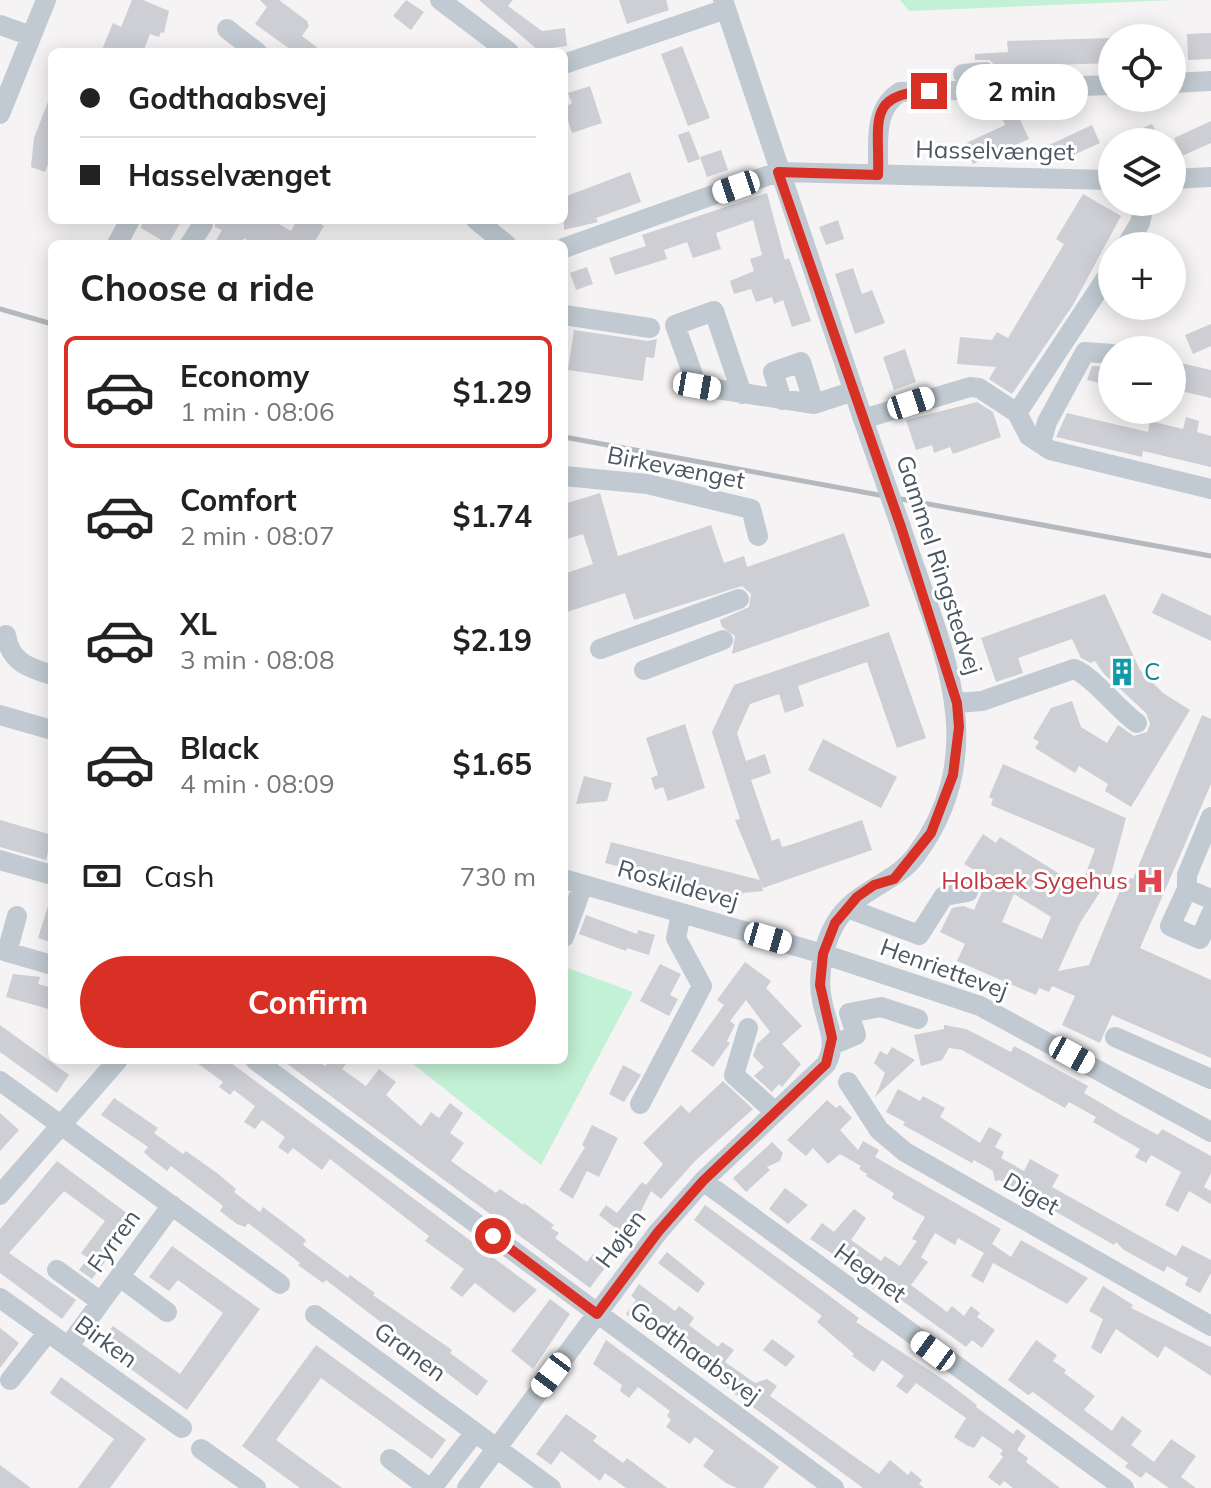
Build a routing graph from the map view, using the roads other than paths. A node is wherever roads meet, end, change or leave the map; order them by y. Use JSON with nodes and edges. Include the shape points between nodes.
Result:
{"nodes":[{"id":1,"x":46,"y":0,"type":"edge"},
{"id":2,"x":440,"y":0,"type":"edge"},
{"id":3,"x":724,"y":4,"type":"edge"},
{"id":4,"x":0,"y":25,"type":"edge"},
{"id":5,"x":227,"y":29,"type":"dead end"},
{"id":6,"x":31,"y":36,"type":"junction"},
{"id":7,"x":252,"y":48,"type":"edge"},
{"id":8,"x":504,"y":48,"type":"edge"},
{"id":9,"x":568,"y":62,"type":"edge"},
{"id":10,"x":963,"y":74,"type":"dead end"},
{"id":11,"x":1211,"y":81,"type":"edge"},
{"id":12,"x":1186,"y":82,"type":"edge"},
{"id":13,"x":1098,"y":85,"type":"edge"},
{"id":14,"x":986,"y":89,"type":"junction"},
{"id":15,"x":0,"y":114,"type":"edge"},
{"id":16,"x":778,"y":172,"type":"junction"},
{"id":17,"x":878,"y":175,"type":"junction"},
{"id":18,"x":1211,"y":177,"type":"edge"},
{"id":19,"x":1186,"y":178,"type":"edge"},
{"id":20,"x":1098,"y":180,"type":"edge"},
{"id":21,"x":203,"y":224,"type":"dead end"},
{"id":22,"x":481,"y":224,"type":"edge"},
{"id":23,"x":193,"y":240,"type":"edge"},
{"id":24,"x":501,"y":240,"type":"edge"},
{"id":25,"x":568,"y":247,"type":"edge"},
{"id":26,"x":1098,"y":290,"type":"edge"},
{"id":27,"x":568,"y":318,"type":"edge"},
{"id":28,"x":650,"y":328,"type":"dead end"},
{"id":29,"x":1098,"y":353,"type":"edge"},
{"id":30,"x":854,"y":391,"type":"junction"},
{"id":31,"x":742,"y":394,"type":"dead end"},
{"id":32,"x":782,"y":400,"type":"junction"},
{"id":33,"x":814,"y":404,"type":"junction"},
{"id":34,"x":1017,"y":413,"type":"junction"},
{"id":35,"x":863,"y":419,"type":"junction"},
{"id":36,"x":1036,"y":436,"type":"junction"},
{"id":37,"x":1161,"y":463,"type":"dead end"},
{"id":38,"x":568,"y":476,"type":"edge"},
{"id":39,"x":1211,"y":489,"type":"edge"},
{"id":40,"x":758,"y":536,"type":"dead end"},
{"id":41,"x":739,"y":599,"type":"dead end"},
{"id":42,"x":668,"y":625,"type":"junction"},
{"id":43,"x":6,"y":635,"type":"dead end"},
{"id":44,"x":723,"y":640,"type":"dead end"},
{"id":45,"x":600,"y":649,"type":"dead end"},
{"id":46,"x":681,"y":656,"type":"junction"},
{"id":47,"x":644,"y":670,"type":"dead end"},
{"id":48,"x":48,"y":674,"type":"edge"},
{"id":49,"x":957,"y":703,"type":"junction"},
{"id":50,"x":0,"y":715,"type":"edge"},
{"id":51,"x":1137,"y":723,"type":"dead end"},
{"id":52,"x":48,"y":729,"type":"edge"},
{"id":53,"x":1211,"y":817,"type":"edge"},
{"id":54,"x":0,"y":860,"type":"edge"},
{"id":55,"x":48,"y":874,"type":"edge"},
{"id":56,"x":573,"y":882,"type":"edge"},
{"id":57,"x":1187,"y":889,"type":"junction"},
{"id":58,"x":968,"y":892,"type":"dead end"},
{"id":59,"x":1211,"y":899,"type":"edge"},
{"id":60,"x":852,"y":903,"type":"junction"},
{"id":61,"x":568,"y":913,"type":"edge"},
{"id":62,"x":681,"y":914,"type":"junction"},
{"id":63,"x":17,"y":916,"type":"dead end"},
{"id":64,"x":1210,"y":920,"type":"edge"},
{"id":65,"x":823,"y":954,"type":"junction"},
{"id":66,"x":48,"y":964,"type":"edge"},
{"id":67,"x":918,"y":1019,"type":"dead end"},
{"id":68,"x":748,"y":1028,"type":"dead end"},
{"id":69,"x":1115,"y":1037,"type":"dead end"},
{"id":70,"x":832,"y":1045,"type":"junction"},
{"id":71,"x":114,"y":1064,"type":"edge"},
{"id":72,"x":260,"y":1064,"type":"edge"},
{"id":73,"x":1211,"y":1079,"type":"edge"},
{"id":74,"x":0,"y":1081,"type":"edge"},
{"id":75,"x":848,"y":1082,"type":"dead end"},
{"id":76,"x":640,"y":1104,"type":"dead end"},
{"id":77,"x":775,"y":1112,"type":"junction"},
{"id":78,"x":60,"y":1124,"type":"junction"},
{"id":79,"x":1211,"y":1132,"type":"edge"},
{"id":80,"x":703,"y":1181,"type":"junction"},
{"id":81,"x":0,"y":1195,"type":"edge"},
{"id":82,"x":172,"y":1205,"type":"junction"},
{"id":83,"x":57,"y":1270,"type":"dead end"},
{"id":84,"x":120,"y":1277,"type":"junction"},
{"id":85,"x":280,"y":1284,"type":"dead end"},
{"id":86,"x":0,"y":1298,"type":"edge"},
{"id":87,"x":101,"y":1302,"type":"junction"},
{"id":88,"x":167,"y":1312,"type":"dead end"},
{"id":89,"x":597,"y":1314,"type":"junction"},
{"id":90,"x":315,"y":1315,"type":"dead end"},
{"id":91,"x":1211,"y":1326,"type":"edge"},
{"id":92,"x":48,"y":1332,"type":"junction"},
{"id":93,"x":68,"y":1347,"type":"junction"},
{"id":94,"x":10,"y":1380,"type":"dead end"},
{"id":95,"x":182,"y":1428,"type":"dead end"},
{"id":96,"x":475,"y":1432,"type":"junction"},
{"id":97,"x":497,"y":1448,"type":"junction"},
{"id":98,"x":201,"y":1449,"type":"dead end"},
{"id":99,"x":390,"y":1459,"type":"dead end"},
{"id":100,"x":256,"y":1488,"type":"edge"},
{"id":101,"x":431,"y":1488,"type":"edge"},
{"id":102,"x":467,"y":1488,"type":"edge"},
{"id":103,"x":551,"y":1488,"type":"edge"},
{"id":104,"x":834,"y":1488,"type":"edge"},
{"id":105,"x":1124,"y":1488,"type":"edge"}],
"edges":[{"from":1,"to":6,"type":"street"},
{"from":2,"to":8,"type":"street"},
{"from":3,"to":9,"type":"street"},
{"from":3,"to":16,"type":"street","name":"Gammel Ringstedvej"},
{"from":4,"to":6,"type":"street"},
{"from":5,"to":7,"type":"street"},
{"from":6,"to":15,"type":"street"},
{"from":10,"to":14,"type":"street","via":[[985,72]]},
{"from":11,"to":12,"type":"street"},
{"from":13,"to":14,"type":"street"},
{"from":14,"to":17,"type":"street","via":[[900,92],[887,100],[880,112]]},
{"from":16,"to":17,"type":"street","name":"Hasselvænget"},
{"from":16,"to":25,"type":"street"},
{"from":16,"to":30,"type":"street","name":"Gammel Ringstedvej"},
{"from":17,"to":20,"type":"street","name":"Hasselvænget"},
{"from":18,"to":19,"type":"street"},
{"from":21,"to":23,"type":"street"},
{"from":22,"to":24,"type":"street"},
{"from":26,"to":34,"type":"street"},
{"from":27,"to":28,"type":"street"},
{"from":29,"to":36,"type":"street","via":[[1085,352]]},
{"from":30,"to":33,"type":"street"},
{"from":30,"to":35,"type":"street","name":"Gammel Ringstedvej"},
{"from":31,"to":32,"type":"street"},
{"from":32,"to":33,"type":"street"},
{"from":32,"to":33,"type":"street","via":[[773,372],[801,362]]},
{"from":34,"to":35,"type":"street","via":[[970,387]]},
{"from":34,"to":36,"type":"street"},
{"from":35,"to":49,"type":"street","name":"Gammel Ringstedvej","bridge":true},
{"from":36,"to":37,"type":"street"},
{"from":36,"to":39,"type":"street","via":[[1050,450]]},
{"from":38,"to":40,"type":"street","name":"Birkevænget","via":[[647,484],[751,509]]},
{"from":41,"to":42,"type":"street"},
{"from":42,"to":45,"type":"street"},
{"from":42,"to":46,"type":"street"},
{"from":43,"to":48,"type":"street","via":[[8,648],[23,666]]},
{"from":44,"to":46,"type":"street"},
{"from":46,"to":47,"type":"street"},
{"from":49,"to":51,"type":"street","name":"Gammel Ringstedvej","via":[[982,701],[1074,669]]},
{"from":49,"to":60,"type":"street","via":[[959,740],[953,775],[931,833],[894,879],[874,885]]},
{"from":50,"to":52,"type":"street"},
{"from":53,"to":57,"type":"street","via":[[1187,875]]},
{"from":54,"to":55,"type":"street"},
{"from":56,"to":61,"type":"street"},
{"from":56,"to":62,"type":"street","name":"Roskildevej"},
{"from":57,"to":59,"type":"street"},
{"from":57,"to":64,"type":"street","via":[[1170,926],[1200,939]]},
{"from":58,"to":60,"type":"street","via":[[944,896],[919,935]]},
{"from":60,"to":65,"type":"street","via":[[835,923]]},
{"from":62,"to":65,"type":"street","name":"Roskildevej"},
{"from":62,"to":76,"type":"street","via":[[676,938],[702,986]]},
{"from":63,"to":66,"type":"street","via":[[7,952]]},
{"from":65,"to":70,"type":"street","via":[[820,985]]},
{"from":65,"to":79,"type":"street","name":"Henriettevej","via":[[980,1006]]},
{"from":67,"to":70,"type":"street","name":"Højen","via":[[881,1007],[849,1013],[856,1035]]},
{"from":68,"to":77,"type":"street","via":[[734,1075]]},
{"from":69,"to":73,"type":"street"},
{"from":70,"to":77,"type":"street","name":"Højen","via":[[823,1067]]},
{"from":71,"to":78,"type":"street"},
{"from":72,"to":89,"type":"street","name":"Godthaabsvej"},
{"from":74,"to":78,"type":"street","name":"Fyrren"},
{"from":75,"to":91,"type":"street","name":"Diget","via":[[879,1130],[905,1152]]},
{"from":77,"to":80,"type":"street","name":"Højen"},
{"from":78,"to":81,"type":"street"},
{"from":78,"to":82,"type":"street","name":"Fyrren"},
{"from":80,"to":89,"type":"street","name":"Højen"},
{"from":80,"to":105,"type":"street","name":"Hegnet"},
{"from":82,"to":84,"type":"street","name":"Fyrren"},
{"from":82,"to":85,"type":"street","name":"Fyrren"},
{"from":83,"to":87,"type":"street"},
{"from":84,"to":87,"type":"street","name":"Fyrren"},
{"from":84,"to":88,"type":"street"},
{"from":86,"to":92,"type":"street","name":"Birken"},
{"from":87,"to":93,"type":"street","name":"Fyrren"},
{"from":89,"to":97,"type":"street","name":"Højen"},
{"from":89,"to":104,"type":"street","name":"Godthaabsvej"},
{"from":90,"to":96,"type":"street","name":"Granen"},
{"from":92,"to":93,"type":"street","name":"Birken"},
{"from":92,"to":94,"type":"street"},
{"from":93,"to":95,"type":"street","name":"Birken"},
{"from":96,"to":97,"type":"street","name":"Granen"},
{"from":96,"to":101,"type":"street"},
{"from":97,"to":102,"type":"street","name":"Højen"},
{"from":97,"to":103,"type":"street","name":"Granen"},
{"from":98,"to":100,"type":"street"},
{"from":99,"to":101,"type":"street"}]}
